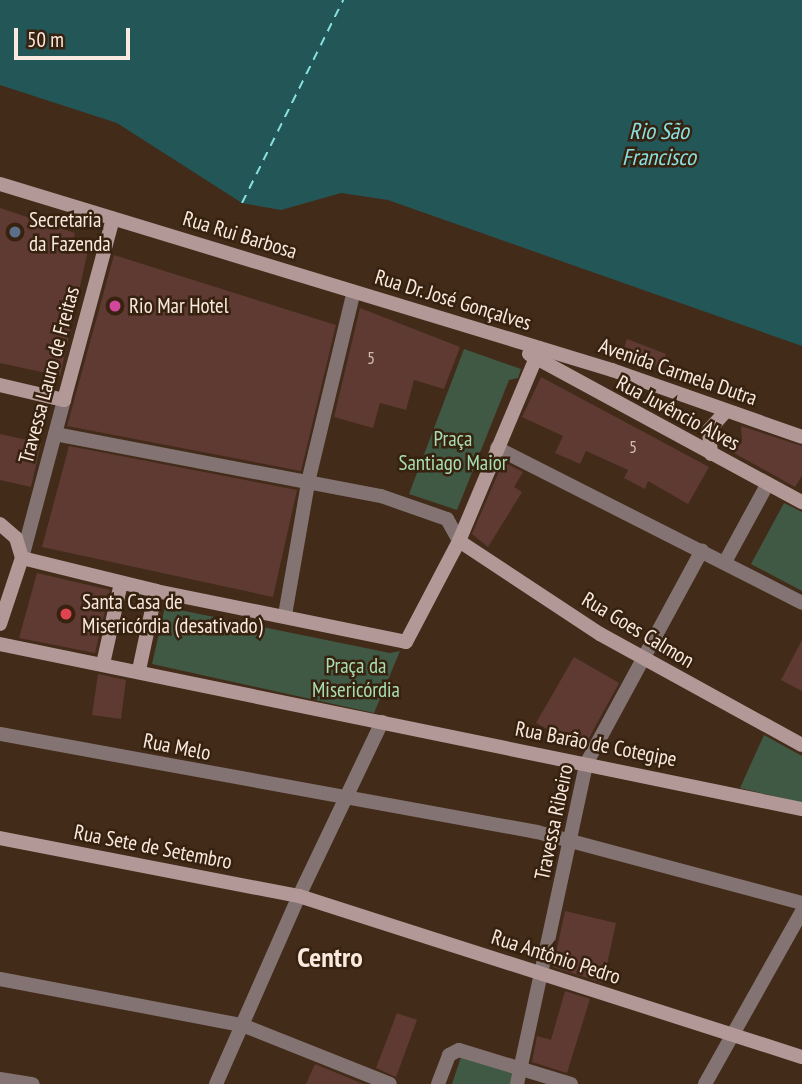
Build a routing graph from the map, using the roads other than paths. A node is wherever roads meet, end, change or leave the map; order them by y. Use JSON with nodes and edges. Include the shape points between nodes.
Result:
{"nodes":[{"id":1,"x":0,"y":184,"type":"edge"},
{"id":2,"x":113,"y":218,"type":"junction"},
{"id":3,"x":353,"y":296,"type":"junction"},
{"id":4,"x":538,"y":354,"type":"junction"},
{"id":5,"x":0,"y":385,"type":"edge"},
{"id":6,"x":64,"y":400,"type":"junction"},
{"id":7,"x":726,"y":411,"type":"junction"},
{"id":8,"x":55,"y":434,"type":"junction"},
{"id":9,"x":802,"y":437,"type":"edge"},
{"id":10,"x":497,"y":448,"type":"junction"},
{"id":11,"x":711,"y":454,"type":"junction"},
{"id":12,"x":308,"y":484,"type":"junction"},
{"id":13,"x":767,"y":485,"type":"junction"},
{"id":14,"x":802,"y":502,"type":"edge"},
{"id":15,"x":0,"y":524,"type":"edge"},
{"id":16,"x":459,"y":541,"type":"junction"},
{"id":17,"x":702,"y":550,"type":"junction"},
{"id":18,"x":22,"y":558,"type":"junction"},
{"id":19,"x":725,"y":562,"type":"junction"},
{"id":20,"x":121,"y":583,"type":"junction"},
{"id":21,"x":156,"y":591,"type":"junction"},
{"id":22,"x":802,"y":603,"type":"edge"},
{"id":23,"x":285,"y":615,"type":"junction"},
{"id":24,"x":0,"y":624,"type":"edge"},
{"id":25,"x":0,"y":644,"type":"edge"},
{"id":26,"x":644,"y":660,"type":"junction"},
{"id":27,"x":103,"y":664,"type":"junction"},
{"id":28,"x":139,"y":670,"type":"junction"},
{"id":29,"x":382,"y":722,"type":"junction"},
{"id":30,"x":0,"y":734,"type":"edge"},
{"id":31,"x":802,"y":745,"type":"edge"},
{"id":32,"x":586,"y":764,"type":"junction"},
{"id":33,"x":346,"y":800,"type":"junction"},
{"id":34,"x":802,"y":809,"type":"edge"},
{"id":35,"x":0,"y":838,"type":"edge"},
{"id":36,"x":571,"y":840,"type":"junction"},
{"id":37,"x":299,"y":896,"type":"junction"},
{"id":38,"x":802,"y":903,"type":"edge"},
{"id":39,"x":802,"y":912,"type":"edge"},
{"id":40,"x":543,"y":975,"type":"junction"},
{"id":41,"x":0,"y":979,"type":"edge"},
{"id":42,"x":242,"y":1025,"type":"junction"},
{"id":43,"x":733,"y":1034,"type":"junction"},
{"id":44,"x":802,"y":1057,"type":"edge"},
{"id":45,"x":519,"y":1077,"type":"edge"},
{"id":46,"x":0,"y":1079,"type":"edge"},
{"id":47,"x":33,"y":1084,"type":"edge"},
{"id":48,"x":216,"y":1084,"type":"edge"},
{"id":49,"x":390,"y":1084,"type":"edge"},
{"id":50,"x":438,"y":1084,"type":"edge"},
{"id":51,"x":571,"y":1084,"type":"edge"},
{"id":52,"x":705,"y":1084,"type":"edge"}],
"edges":[{"from":1,"to":2,"type":"street","name":"Rua Rui Barbosa"},
{"from":2,"to":3,"type":"street","name":"Rua Rui Barbosa"},
{"from":2,"to":6,"type":"street","name":"Travessa Lauro de Freitas"},
{"from":3,"to":4,"type":"street","name":"Rua Dr. José Gonçalves","via":[[514,342]]},
{"from":3,"to":12,"type":"street"},
{"from":4,"to":7,"type":"street","name":"Avenida Carmela Dutra"},
{"from":4,"to":10,"type":"street"},
{"from":4,"to":11,"type":"street","name":"Rua Juvêncio Alves"},
{"from":5,"to":6,"type":"street"},
{"from":6,"to":8,"type":"street","name":"Travessa Lauro de Freitas"},
{"from":7,"to":9,"type":"street","name":"Avenida Carmela Dutra"},
{"from":7,"to":11,"type":"street","via":[[709,430]]},
{"from":8,"to":12,"type":"street"},
{"from":8,"to":18,"type":"street","name":"Travessa Lauro de Freitas"},
{"from":10,"to":16,"type":"street"},
{"from":10,"to":17,"type":"street"},
{"from":11,"to":13,"type":"street","name":"Rua Juvêncio Alves"},
{"from":12,"to":16,"type":"street","via":[[412,505],[447,519]]},
{"from":12,"to":23,"type":"street"},
{"from":13,"to":14,"type":"street","name":"Rua Juvêncio Alves"},
{"from":13,"to":19,"type":"street"},
{"from":15,"to":18,"type":"street","via":[[16,538]]},
{"from":16,"to":23,"type":"street","via":[[410,639],[398,644]]},
{"from":16,"to":26,"type":"street","name":"Rua Goes Calmon"},
{"from":17,"to":19,"type":"street"},
{"from":17,"to":26,"type":"street","name":"Travessa Ribeiro"},
{"from":18,"to":20,"type":"street"},
{"from":18,"to":24,"type":"street","name":"Travessa Lauro de Freitas"},
{"from":19,"to":22,"type":"street"},
{"from":20,"to":21,"type":"street"},
{"from":20,"to":27,"type":"street"},
{"from":21,"to":23,"type":"street"},
{"from":21,"to":28,"type":"street"},
{"from":25,"to":27,"type":"street","name":"Rua Barão de Cotegipe"},
{"from":26,"to":31,"type":"street","name":"Rua Goes Calmon"},
{"from":26,"to":32,"type":"street","name":"Travessa Ribeiro"},
{"from":27,"to":28,"type":"street","name":"Rua Barão de Cotegipe"},
{"from":28,"to":29,"type":"street","name":"Rua Barão de Cotegipe"},
{"from":29,"to":32,"type":"street","name":"Rua Barão de Cotegipe"},
{"from":29,"to":33,"type":"street"},
{"from":30,"to":33,"type":"street","name":"Rua Melo"},
{"from":32,"to":34,"type":"street","name":"Rua Barão de Cotegipe"},
{"from":32,"to":36,"type":"street","name":"Travessa Ribeiro"},
{"from":33,"to":36,"type":"street","name":"Rua Melo"},
{"from":33,"to":37,"type":"street"},
{"from":35,"to":37,"type":"street","name":"Rua Sete de Setembro"},
{"from":36,"to":38,"type":"street","name":"Rua Melo"},
{"from":36,"to":40,"type":"street","name":"Travessa Ribeiro"},
{"from":37,"to":40,"type":"street","name":"Rua Antônio Pedro"},
{"from":37,"to":42,"type":"street"},
{"from":39,"to":43,"type":"street"},
{"from":40,"to":43,"type":"street","name":"Rua Antônio Pedro"},
{"from":40,"to":45,"type":"street","name":"Travessa Ribeiro"},
{"from":41,"to":42,"type":"street"},
{"from":42,"to":48,"type":"street"},
{"from":42,"to":49,"type":"street"},
{"from":43,"to":44,"type":"street","name":"Rua Antônio Pedro"},
{"from":43,"to":52,"type":"street"},
{"from":45,"to":50,"type":"street","via":[[454,1050]]},
{"from":45,"to":51,"type":"street"},
{"from":46,"to":47,"type":"street"}]}
